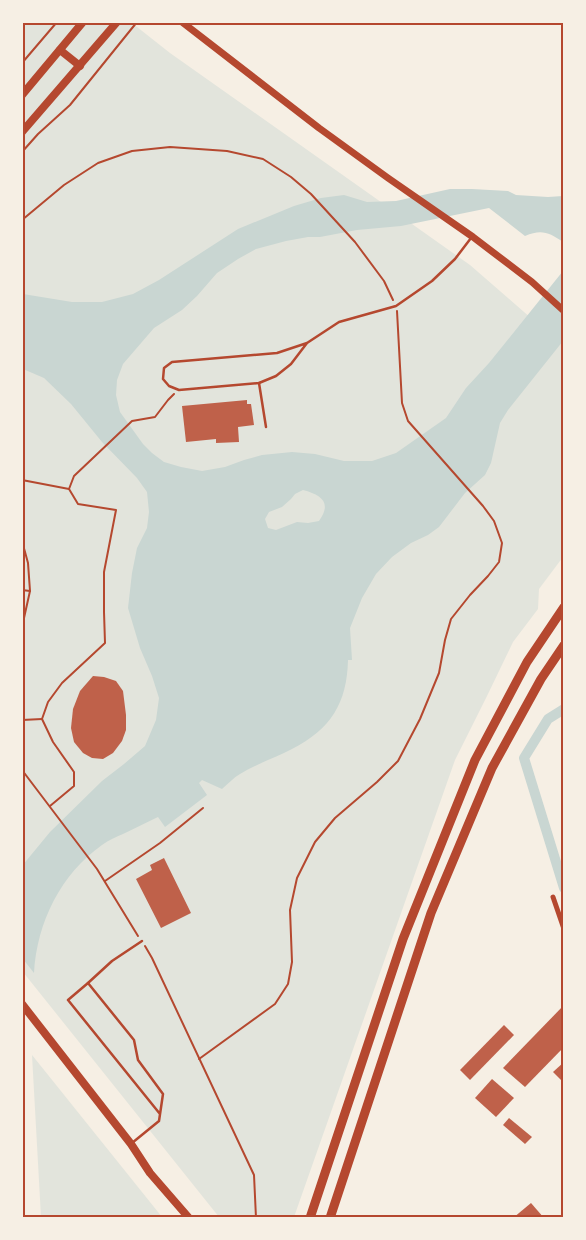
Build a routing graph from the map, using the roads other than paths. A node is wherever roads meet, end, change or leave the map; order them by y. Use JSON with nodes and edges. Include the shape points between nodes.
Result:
{"nodes":[{"id":1,"x":82,"y":22,"type":"edge"},
{"id":2,"x":117,"y":22,"type":"edge"},
{"id":3,"x":182,"y":22,"type":"edge"},
{"id":4,"x":60,"y":50,"type":"junction"},
{"id":5,"x":80,"y":66,"type":"junction"},
{"id":6,"x":22,"y":95,"type":"edge"},
{"id":7,"x":22,"y":132,"type":"edge"},
{"id":8,"x":473,"y":236,"type":"junction"},
{"id":9,"x":564,"y":311,"type":"edge"},
{"id":10,"x":307,"y":343,"type":"junction"},
{"id":11,"x":259,"y":383,"type":"junction"},
{"id":12,"x":266,"y":427,"type":"dead end"},
{"id":13,"x":564,"y":607,"type":"edge"},
{"id":14,"x":564,"y":644,"type":"edge"},
{"id":15,"x":553,"y":897,"type":"dead end"},
{"id":16,"x":564,"y":929,"type":"edge"},
{"id":17,"x":142,"y":941,"type":"road end"},
{"id":18,"x":88,"y":983,"type":"junction"},
{"id":19,"x":22,"y":1004,"type":"edge"},
{"id":20,"x":160,"y":1114,"type":"junction"},
{"id":21,"x":131,"y":1144,"type":"junction"},
{"id":22,"x":188,"y":1218,"type":"edge"},
{"id":23,"x":310,"y":1218,"type":"edge"},
{"id":24,"x":330,"y":1218,"type":"edge"}],
"edges":[{"from":1,"to":4,"type":"main road"},
{"from":2,"to":5,"type":"main road"},
{"from":3,"to":8,"type":"street","via":[[319,128]]},
{"from":4,"to":5,"type":"main road"},
{"from":4,"to":6,"type":"main road"},
{"from":5,"to":7,"type":"main road"},
{"from":8,"to":9,"type":"street"},
{"from":8,"to":10,"type":"lane","via":[[455,259],[432,280],[396,306],[339,322]]},
{"from":10,"to":11,"type":"lane","via":[[291,364],[276,376]]},
{"from":10,"to":11,"type":"lane","via":[[278,353],[172,362],[164,368],[163,379],[179,390]]},
{"from":11,"to":12,"type":"lane"},
{"from":13,"to":23,"type":"main road","via":[[527,662],[475,760],[403,939]]},
{"from":14,"to":24,"type":"main road","via":[[492,768],[431,913]]},
{"from":15,"to":16,"type":"street"},
{"from":17,"to":18,"type":"lane","via":[[112,961]]},
{"from":18,"to":20,"type":"lane","via":[[134,1040],[138,1060],[163,1094]]},
{"from":18,"to":20,"type":"lane","via":[[68,1000]]},
{"from":19,"to":21,"type":"main road"},
{"from":20,"to":21,"type":"lane","via":[[159,1121]]},
{"from":21,"to":22,"type":"main road","via":[[150,1173]]}]}
